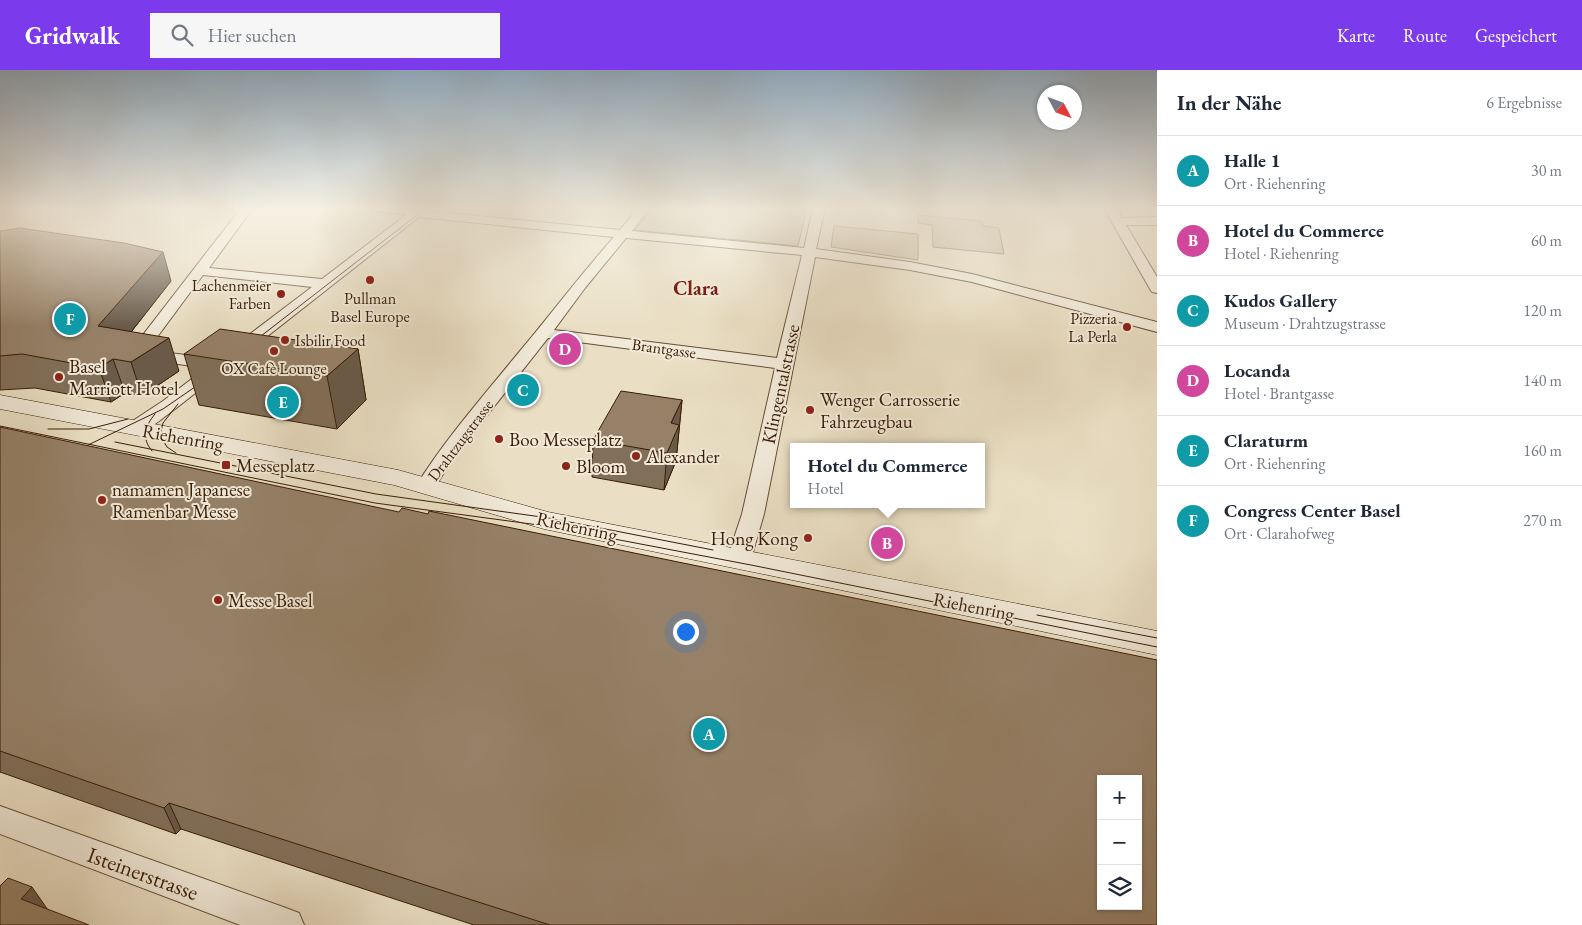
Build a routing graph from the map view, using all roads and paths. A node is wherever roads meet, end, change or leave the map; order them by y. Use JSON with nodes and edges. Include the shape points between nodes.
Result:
{"nodes":[{"id":1,"x":218,"y":248,"type":"edge"},
{"id":2,"x":371,"y":248,"type":"edge"},
{"id":3,"x":612,"y":248,"type":"edge"},
{"id":4,"x":769,"y":248,"type":"edge"},
{"id":5,"x":809,"y":248,"type":"edge"},
{"id":6,"x":1132,"y":248,"type":"edge"},
{"id":7,"x":808,"y":252,"type":"junction"},
{"id":8,"x":201,"y":271,"type":"junction"},
{"id":9,"x":324,"y":284,"type":"junction"},
{"id":10,"x":1157,"y":290,"type":"edge"},
{"id":11,"x":1157,"y":327,"type":"edge"},
{"id":12,"x":544,"y":332,"type":"junction"},
{"id":13,"x":784,"y":364,"type":"junction"},
{"id":14,"x":220,"y":365,"type":"junction"},
{"id":15,"x":0,"y":402,"type":"edge"},
{"id":16,"x":135,"y":428,"type":"junction"},
{"id":17,"x":426,"y":486,"type":"junction"},
{"id":18,"x":739,"y":559,"type":"junction"},
{"id":19,"x":1157,"y":643,"type":"edge"},
{"id":20,"x":0,"y":820,"type":"edge"},
{"id":21,"x":286,"y":925,"type":"edge"}],
"edges":[{"from":1,"to":8,"type":"street"},
{"from":2,"to":9,"type":"street"},
{"from":3,"to":12,"type":"street","name":"Drahtzugstrasse"},
{"from":4,"to":7,"type":"street"},
{"from":5,"to":7,"type":"street","name":"Klingentalstrasse"},
{"from":6,"to":10,"type":"street"},
{"from":7,"to":11,"type":"street","via":[[911,266]]},
{"from":7,"to":13,"type":"street","name":"Klingentalstrasse"},
{"from":8,"to":9,"type":"street"},
{"from":8,"to":14,"type":"street","via":[[140,349],[150,355]]},
{"from":9,"to":14,"type":"street"},
{"from":12,"to":13,"type":"street","name":"Brantgasse"},
{"from":12,"to":17,"type":"street","name":"Drahtzugstrasse","via":[[444,458]]},
{"from":13,"to":18,"type":"street","name":"Klingentalstrasse","via":[[753,514]]},
{"from":14,"to":16,"type":"street"},
{"from":15,"to":16,"type":"main road","name":"Riehenring"},
{"from":16,"to":17,"type":"main road","name":"Riehenring","via":[[389,476]]},
{"from":17,"to":18,"type":"main road","name":"Riehenring","via":[[544,520]]},
{"from":18,"to":19,"type":"main road","name":"Riehenring"},
{"from":20,"to":21,"type":"street","name":"Isteinerstrasse"}]}
